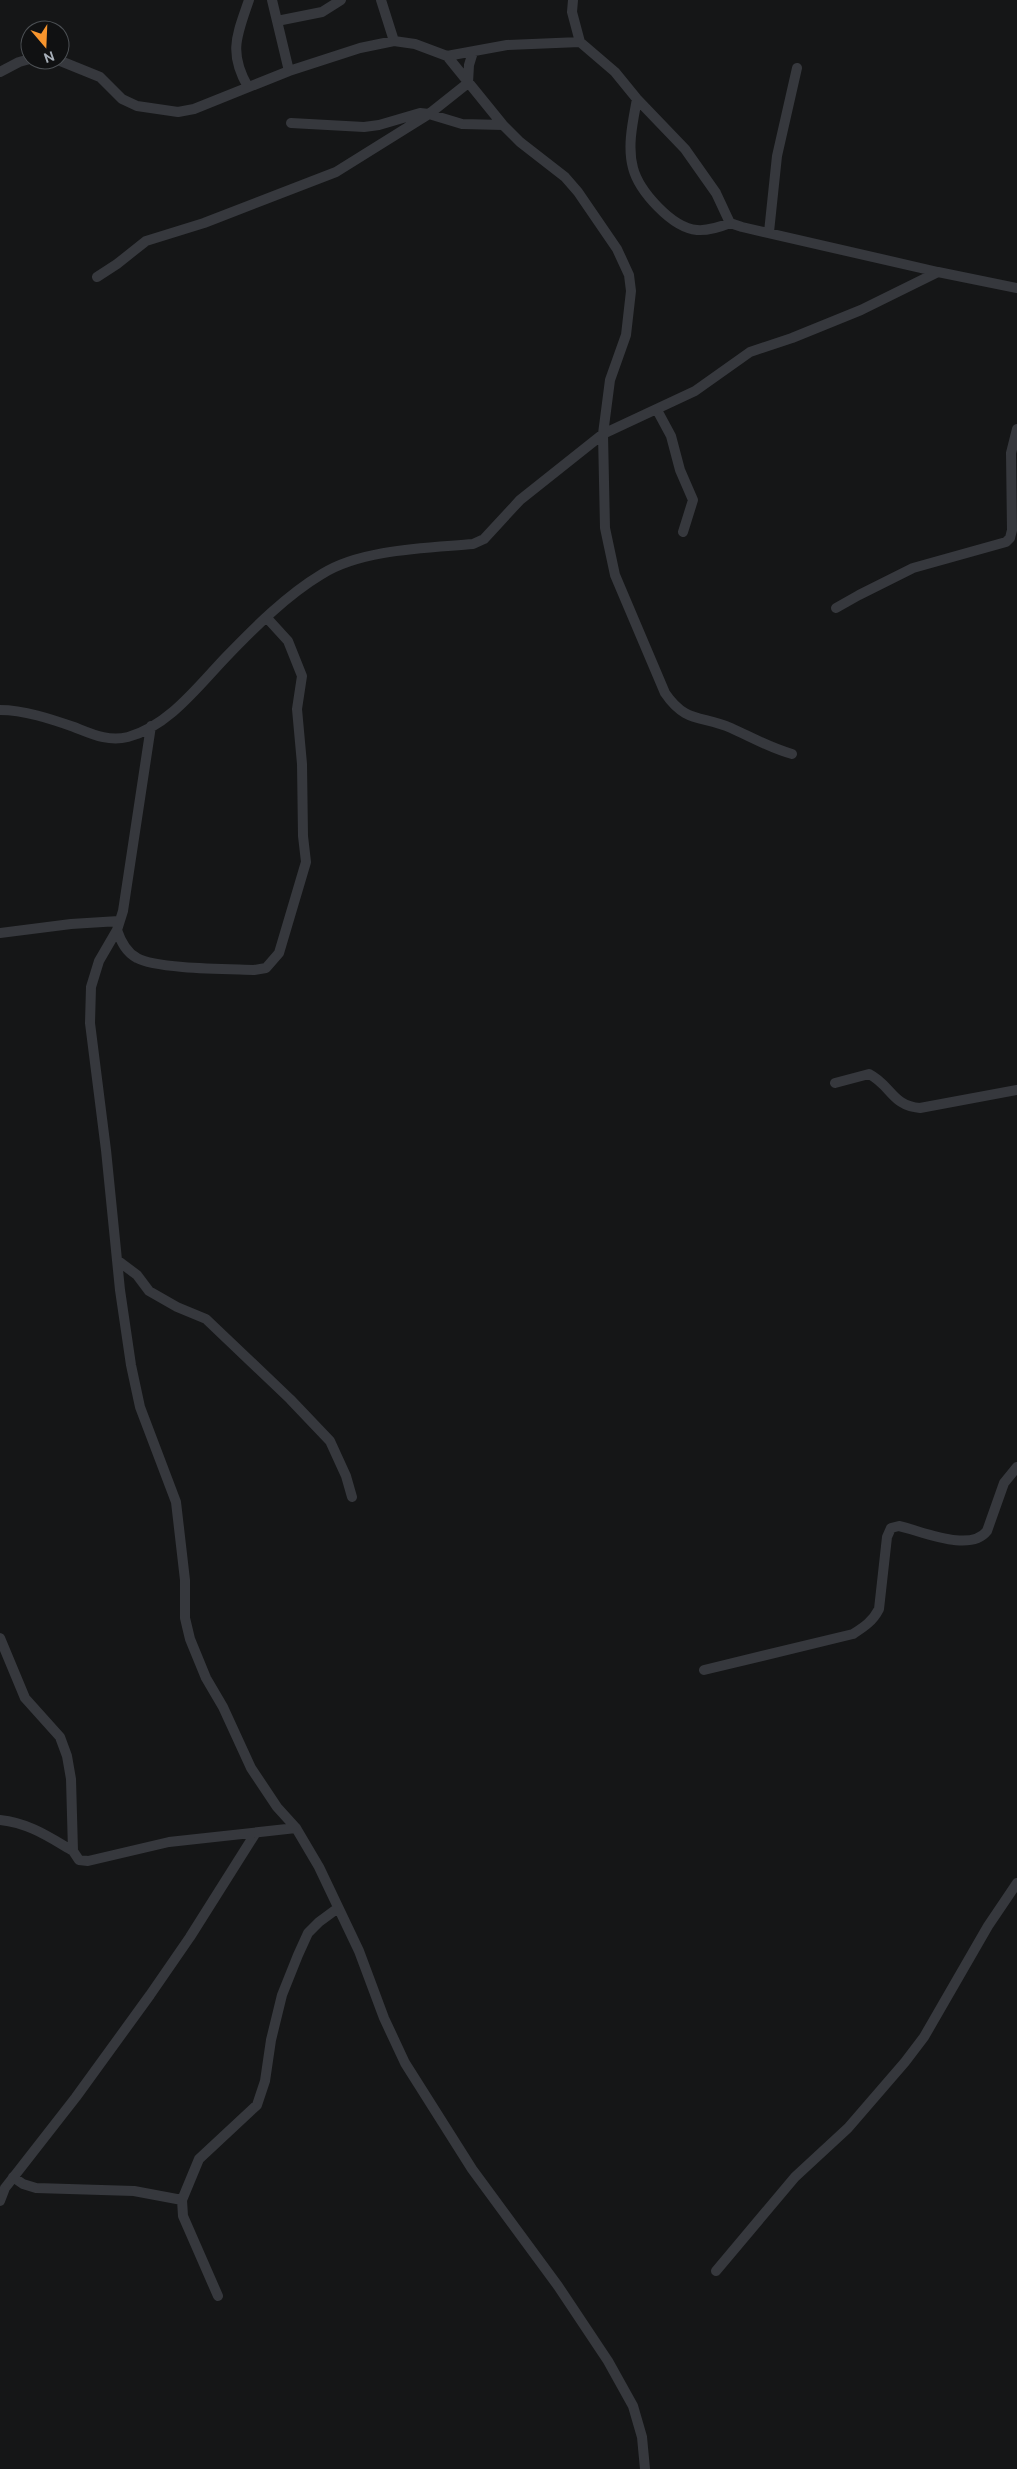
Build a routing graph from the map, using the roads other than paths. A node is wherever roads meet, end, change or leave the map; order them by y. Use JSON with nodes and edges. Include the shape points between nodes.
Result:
{"nodes":[{"id":1,"x":249,"y":0,"type":"edge"},
{"id":2,"x":272,"y":0,"type":"edge"},
{"id":3,"x":341,"y":0,"type":"edge"},
{"id":4,"x":381,"y":0,"type":"edge"},
{"id":5,"x":573,"y":0,"type":"edge"},
{"id":6,"x":277,"y":21,"type":"junction"},
{"id":7,"x":394,"y":41,"type":"junction"},
{"id":8,"x":580,"y":42,"type":"junction"},
{"id":9,"x":473,"y":52,"type":"junction"},
{"id":10,"x":447,"y":56,"type":"junction"},
{"id":11,"x":20,"y":62,"type":"edge"},
{"id":12,"x":70,"y":65,"type":"edge"},
{"id":13,"x":797,"y":68,"type":"dead end"},
{"id":14,"x":289,"y":71,"type":"junction"},
{"id":15,"x":0,"y":72,"type":"edge"},
{"id":16,"x":468,"y":83,"type":"junction"},
{"id":17,"x":248,"y":87,"type":"junction"},
{"id":18,"x":637,"y":99,"type":"junction"},
{"id":19,"x":429,"y":114,"type":"junction"},
{"id":20,"x":291,"y":123,"type":"dead end"},
{"id":21,"x":503,"y":125,"type":"junction"},
{"id":22,"x":730,"y":223,"type":"junction"},
{"id":23,"x":769,"y":232,"type":"junction"},
{"id":24,"x":938,"y":272,"type":"junction"},
{"id":25,"x":97,"y":276,"type":"dead end"},
{"id":26,"x":1017,"y":288,"type":"edge"},
{"id":27,"x":657,"y":410,"type":"junction"},
{"id":28,"x":1017,"y":428,"type":"edge"},
{"id":29,"x":603,"y":434,"type":"junction"},
{"id":30,"x":683,"y":532,"type":"dead end"},
{"id":31,"x":836,"y":608,"type":"dead end"},
{"id":32,"x":267,"y":618,"type":"junction"},
{"id":33,"x":0,"y":710,"type":"edge"},
{"id":34,"x":151,"y":726,"type":"junction"},
{"id":35,"x":792,"y":754,"type":"dead end"},
{"id":36,"x":118,"y":926,"type":"junction"},
{"id":37,"x":0,"y":933,"type":"edge"},
{"id":38,"x":835,"y":1083,"type":"dead end"},
{"id":39,"x":1017,"y":1090,"type":"edge"},
{"id":40,"x":117,"y":1260,"type":"junction"},
{"id":41,"x":1015,"y":1472,"type":"edge"},
{"id":42,"x":352,"y":1498,"type":"dead end"},
{"id":43,"x":0,"y":1638,"type":"edge"},
{"id":44,"x":704,"y":1670,"type":"dead end"},
{"id":45,"x":0,"y":1820,"type":"edge"},
{"id":46,"x":296,"y":1828,"type":"junction"},
{"id":47,"x":255,"y":1834,"type":"junction"},
{"id":48,"x":73,"y":1851,"type":"junction"},
{"id":49,"x":1017,"y":1884,"type":"edge"},
{"id":50,"x":338,"y":1908,"type":"junction"},
{"id":51,"x":13,"y":2177,"type":"junction"},
{"id":52,"x":182,"y":2200,"type":"junction"},
{"id":53,"x":0,"y":2201,"type":"edge"},
{"id":54,"x":716,"y":2271,"type":"dead end"},
{"id":55,"x":218,"y":2296,"type":"dead end"},
{"id":56,"x":645,"y":2469,"type":"edge"}],
"edges":[{"from":1,"to":17,"type":"street","via":[[234,44],[238,71]]},
{"from":2,"to":6,"type":"street"},
{"from":3,"to":6,"type":"street","via":[[322,12]]},
{"from":4,"to":7,"type":"street"},
{"from":5,"to":8,"type":"street","via":[[572,12]]},
{"from":6,"to":14,"type":"street"},
{"from":7,"to":10,"type":"street","via":[[433,49]]},
{"from":7,"to":14,"type":"street","via":[[360,48]]},
{"from":8,"to":9,"type":"street","via":[[507,45]]},
{"from":8,"to":18,"type":"street","via":[[615,72]]},
{"from":9,"to":10,"type":"street"},
{"from":9,"to":16,"type":"street"},
{"from":10,"to":16,"type":"street"},
{"from":11,"to":15,"type":"street"},
{"from":12,"to":17,"type":"street","via":[[100,77],[122,99],[156,110],[178,112],[194,109]]},
{"from":13,"to":23,"type":"street","via":[[777,156]]},
{"from":14,"to":17,"type":"street"},
{"from":16,"to":19,"type":"street"},
{"from":16,"to":21,"type":"street"},
{"from":18,"to":22,"type":"street","via":[[685,149],[716,193]]},
{"from":18,"to":22,"type":"street","via":[[631,155],[633,169],[646,191],[656,204],[684,227],[714,229]]},
{"from":19,"to":20,"type":"street","via":[[411,114],[364,127]]},
{"from":19,"to":21,"type":"street","via":[[462,124]]},
{"from":19,"to":25,"type":"street","via":[[336,172],[204,223],[146,241]]},
{"from":21,"to":29,"type":"street","via":[[565,176],[626,265],[631,291],[626,335],[610,380]]},
{"from":22,"to":23,"type":"street"},
{"from":23,"to":24,"type":"street"},
{"from":24,"to":26,"type":"street"},
{"from":24,"to":27,"type":"street","via":[[861,310],[750,352],[695,390]]},
{"from":27,"to":29,"type":"street"},
{"from":27,"to":30,"type":"street","via":[[671,436],[680,470],[693,500]]},
{"from":28,"to":31,"type":"street","via":[[1011,453],[1012,530],[1006,542],[913,568]]},
{"from":29,"to":32,"type":"street","via":[[520,500],[484,539],[473,544],[388,553],[336,566]]},
{"from":29,"to":35,"type":"street","via":[[609,552],[615,575],[665,693],[672,704],[687,715],[728,727]]},
{"from":32,"to":34,"type":"street","via":[[166,717]]},
{"from":32,"to":36,"type":"street","via":[[288,641],[302,676],[297,710],[306,862],[279,953],[266,968],[254,970],[163,964],[140,960],[131,954],[120,940]]},
{"from":33,"to":34,"type":"street","via":[[32,714],[109,739],[129,737]]},
{"from":34,"to":36,"type":"street"},
{"from":36,"to":37,"type":"street","via":[[71,924]]},
{"from":36,"to":40,"type":"street","via":[[99,961],[91,987],[90,1023]]},
{"from":38,"to":39,"type":"street","via":[[869,1074],[900,1103],[920,1108]]},
{"from":40,"to":42,"type":"street","via":[[149,1291],[206,1319],[290,1399],[330,1441]]},
{"from":40,"to":46,"type":"street","via":[[140,1407],[176,1502],[186,1580],[185,1618],[190,1638],[206,1678],[251,1768],[277,1807]]},
{"from":41,"to":44,"type":"street","via":[[998,1498],[982,1537],[964,1542],[899,1526],[891,1528],[887,1537],[879,1609],[875,1617],[853,1634]]},
{"from":43,"to":48,"type":"street","via":[[25,1698],[60,1737],[67,1756],[71,1779]]},
{"from":45,"to":48,"type":"street","via":[[47,1834]]},
{"from":46,"to":47,"type":"street"},
{"from":46,"to":50,"type":"street"},
{"from":47,"to":48,"type":"street","via":[[169,1842],[88,1861],[79,1860]]},
{"from":47,"to":51,"type":"street","via":[[155,1988]]},
{"from":49,"to":54,"type":"street","via":[[988,1926],[924,2037],[848,2128],[795,2177]]},
{"from":50,"to":52,"type":"street","via":[[308,1933],[298,1955],[282,1995],[257,2105],[199,2159]]},
{"from":50,"to":56,"type":"street","via":[[405,2063],[472,2169],[558,2286],[608,2361],[633,2406],[642,2437]]},
{"from":51,"to":52,"type":"street","via":[[36,2188],[134,2191]]},
{"from":51,"to":53,"type":"street"},
{"from":52,"to":55,"type":"street","via":[[183,2216]]}]}
